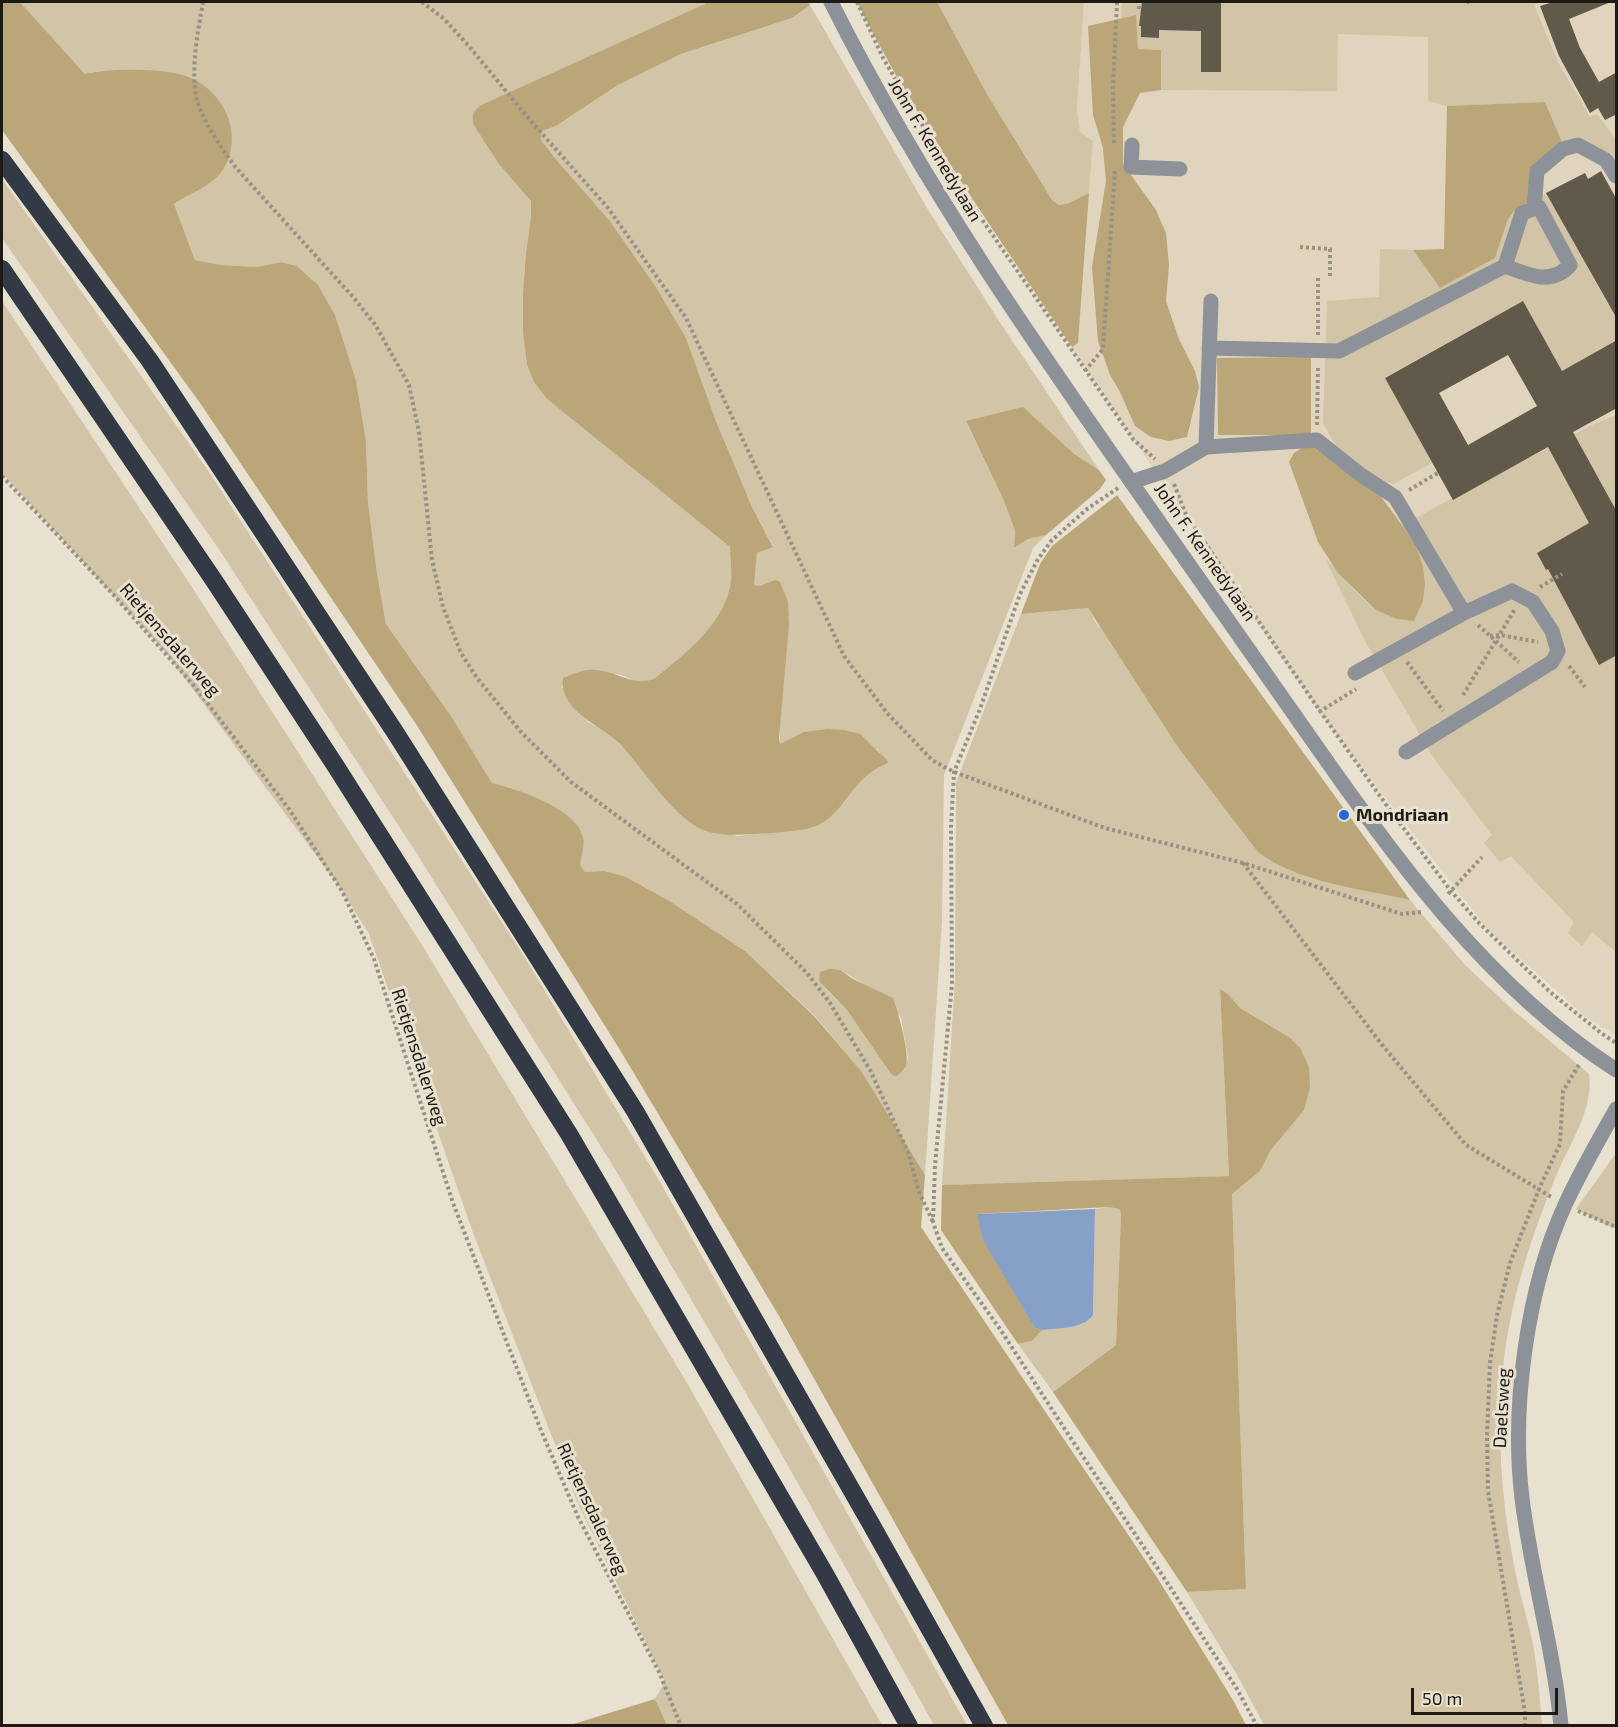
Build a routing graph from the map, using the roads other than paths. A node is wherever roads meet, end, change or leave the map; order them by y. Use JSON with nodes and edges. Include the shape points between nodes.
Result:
{"nodes":[{"id":1,"x":831,"y":2,"type":"edge"},
{"id":2,"x":1132,"y":145,"type":"dead end"},
{"id":3,"x":2,"y":160,"type":"edge"},
{"id":4,"x":1180,"y":169,"type":"dead end"},
{"id":5,"x":1617,"y":176,"type":"edge"},
{"id":6,"x":1534,"y":209,"type":"junction"},
{"id":7,"x":1505,"y":266,"type":"junction"},
{"id":8,"x":2,"y":269,"type":"edge"},
{"id":9,"x":1211,"y":301,"type":"dead end"},
{"id":10,"x":1209,"y":348,"type":"junction"},
{"id":11,"x":1206,"y":447,"type":"junction"},
{"id":12,"x":1131,"y":482,"type":"junction"},
{"id":13,"x":1464,"y":613,"type":"junction"},
{"id":14,"x":1359,"y":679,"type":"road end"},
{"id":15,"x":1406,"y":752,"type":"dead end"},
{"id":16,"x":1617,"y":1070,"type":"edge"},
{"id":17,"x":1617,"y":1109,"type":"edge"},
{"id":18,"x":909,"y":1725,"type":"edge"},
{"id":19,"x":984,"y":1725,"type":"edge"},
{"id":20,"x":1561,"y":1725,"type":"edge"}],
"edges":[{"from":1,"to":12,"type":"street","name":"John F. Kennedylaan","via":[[866,71],[963,236]]},
{"from":2,"to":4,"type":"street","via":[[1131,167]]},
{"from":3,"to":19,"type":"highway","via":[[150,361],[395,732],[629,1101]]},
{"from":5,"to":6,"type":"street","via":[[1606,160],[1578,145],[1563,149],[1537,171]]},
{"from":6,"to":7,"type":"street","via":[[1522,213]]},
{"from":6,"to":7,"type":"street","via":[[1539,207],[1570,265],[1562,274],[1544,278]]},
{"from":7,"to":10,"type":"street","via":[[1339,351]]},
{"from":8,"to":18,"type":"highway","via":[[322,746],[568,1134]]},
{"from":9,"to":10,"type":"street"},
{"from":10,"to":11,"type":"street"},
{"from":11,"to":12,"type":"street","via":[[1165,471]]},
{"from":11,"to":13,"type":"street","via":[[1317,440],[1395,497]]},
{"from":12,"to":16,"type":"street","name":"John F. Kennedylaan","via":[[1361,810],[1436,906],[1537,1010]]},
{"from":13,"to":14,"type":"street","via":[[1398,649]]},
{"from":13,"to":15,"type":"street","via":[[1512,591],[1533,602],[1552,631],[1558,651],[1552,662],[1533,675]]},
{"from":17,"to":20,"type":"street","name":"Daelsweg","via":[[1565,1205],[1545,1263],[1522,1374],[1518,1456]]}]}
